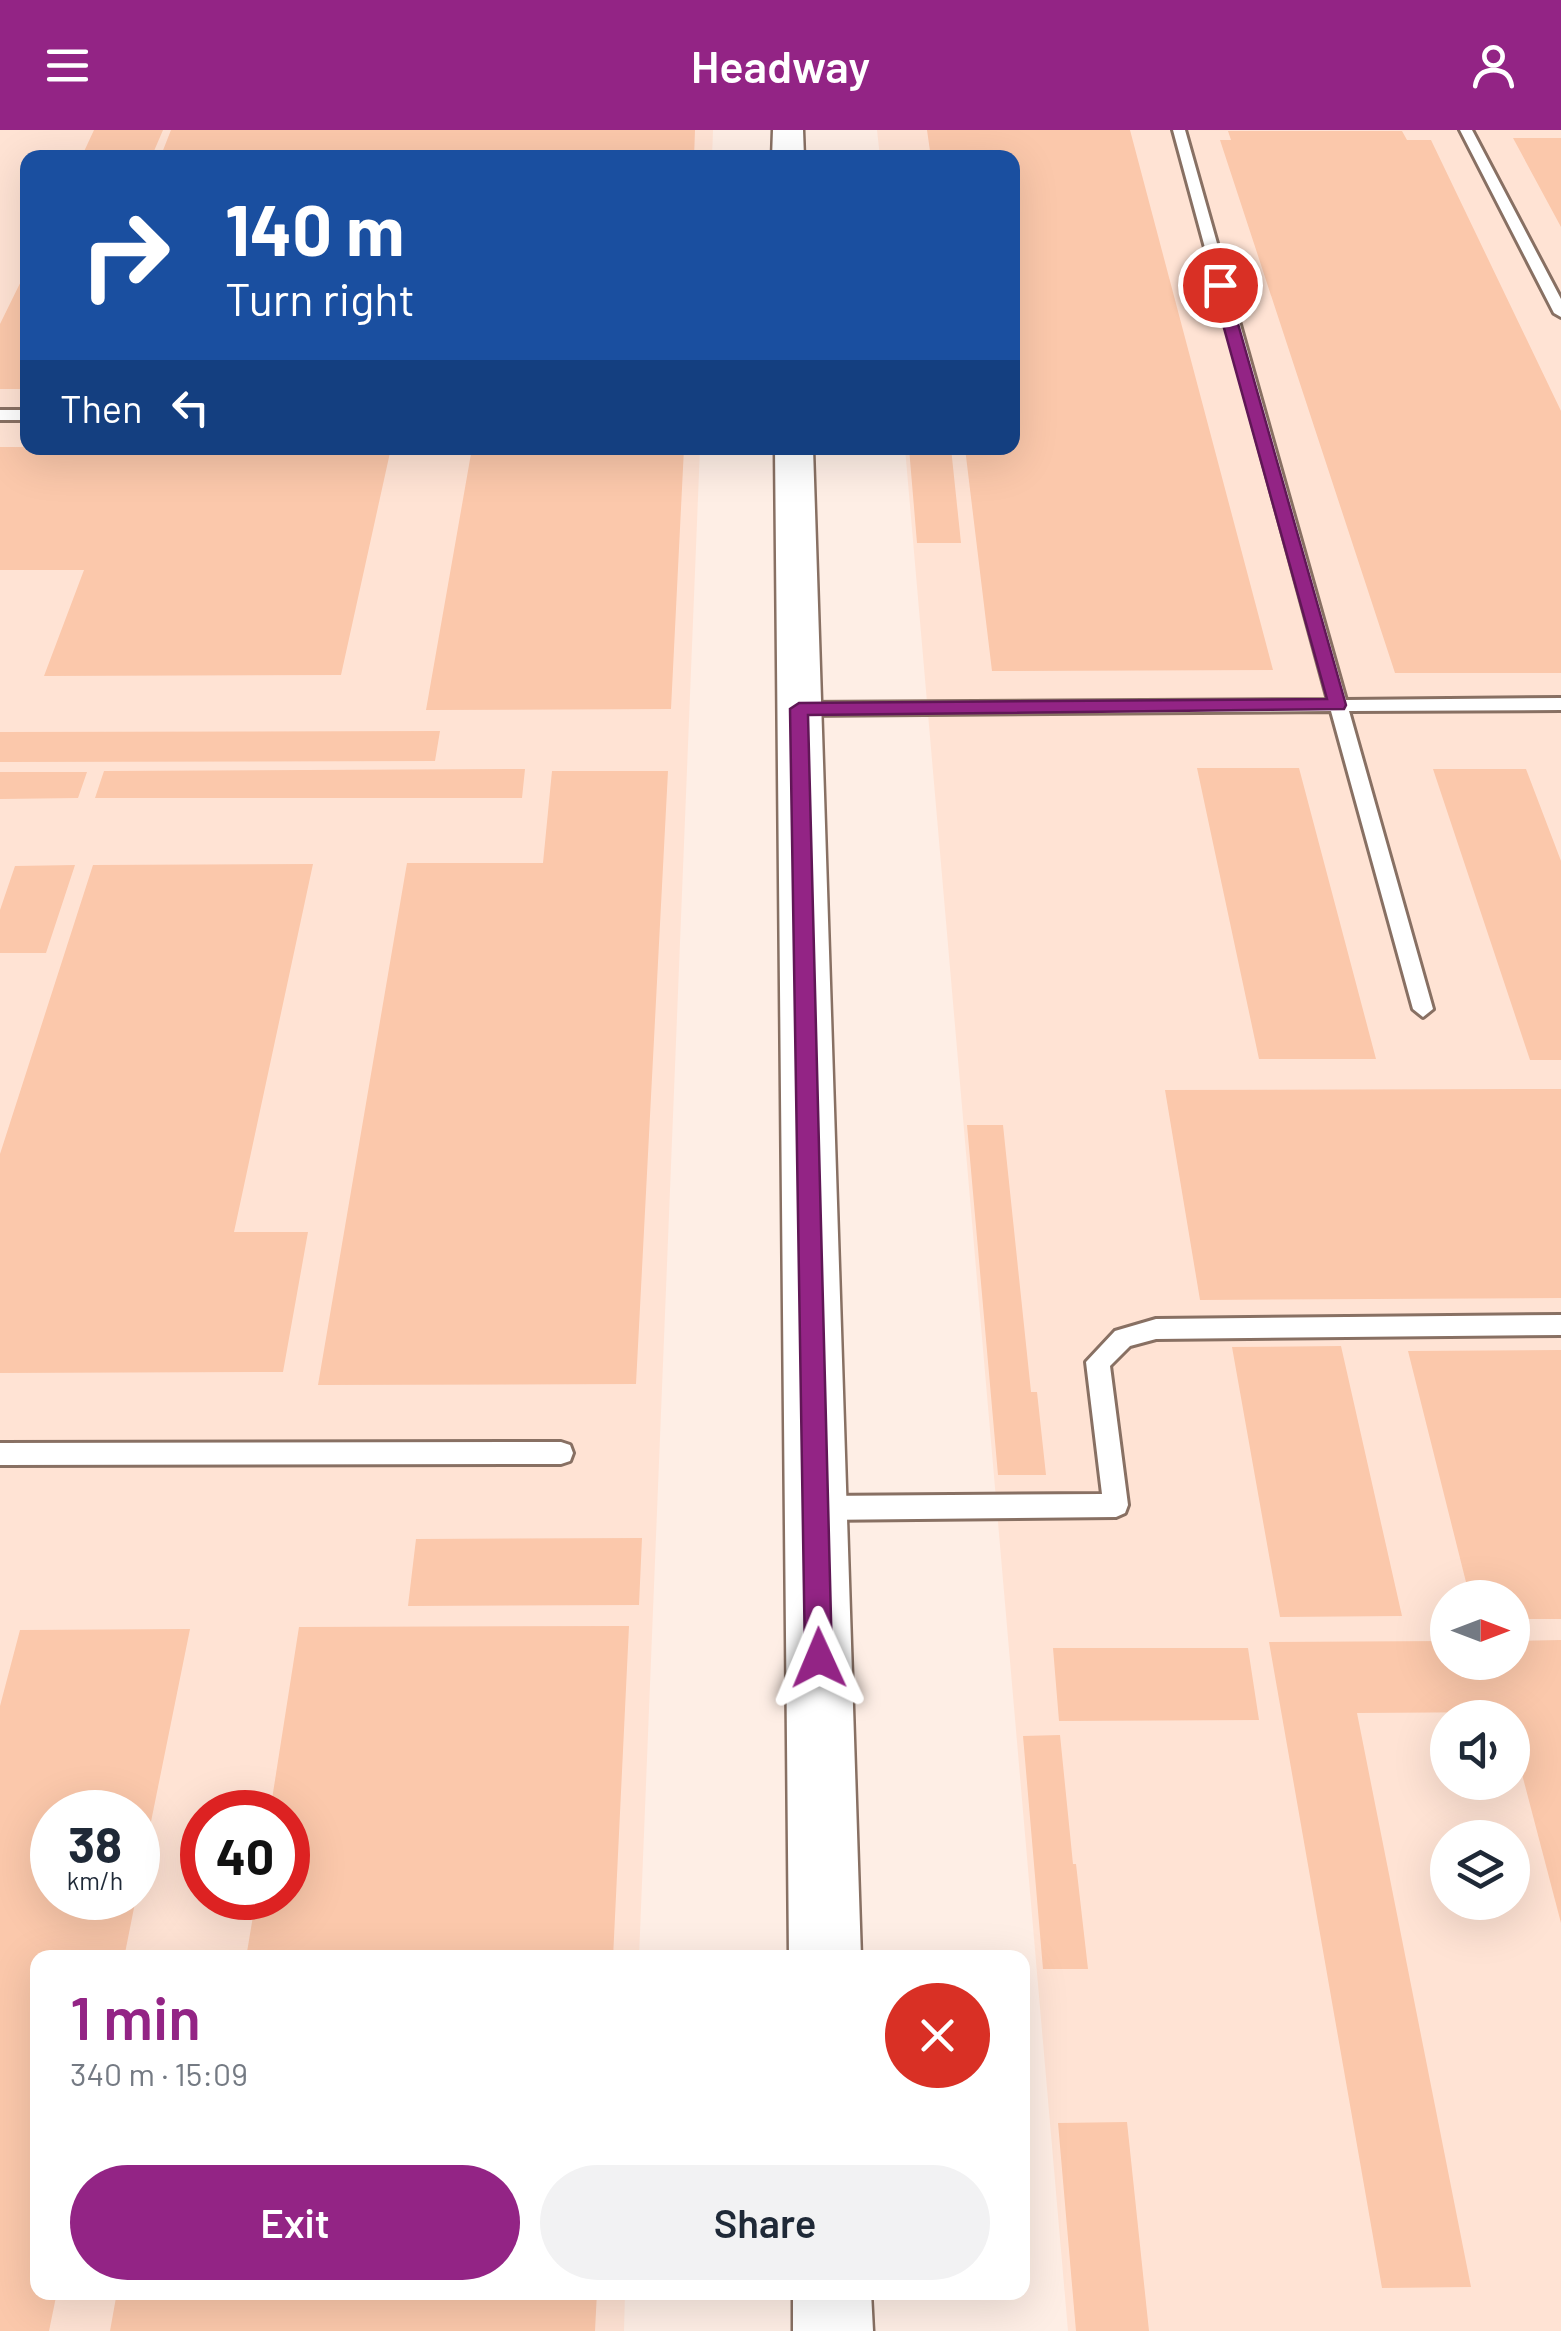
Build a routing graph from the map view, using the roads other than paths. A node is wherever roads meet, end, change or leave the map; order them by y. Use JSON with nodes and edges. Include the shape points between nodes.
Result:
{"nodes":[{"id":1,"x":1179,"y":130,"type":"edge"},
{"id":2,"x":1466,"y":130,"type":"edge"},
{"id":3,"x":1561,"y":313,"type":"edge"},
{"id":4,"x":794,"y":455,"type":"edge"},
{"id":5,"x":1561,"y":704,"type":"edge"},
{"id":6,"x":1337,"y":705,"type":"junction"},
{"id":7,"x":799,"y":709,"type":"junction"},
{"id":8,"x":1423,"y":1009,"type":"dead end"},
{"id":9,"x":1561,"y":1326,"type":"edge"},
{"id":10,"x":561,"y":1452,"type":"dead end"},
{"id":11,"x":0,"y":1454,"type":"edge"},
{"id":12,"x":816,"y":1508,"type":"junction"},
{"id":13,"x":825,"y":1950,"type":"edge"},
{"id":14,"x":832,"y":2300,"type":"edge"},
{"id":15,"x":833,"y":2331,"type":"edge"}],
"edges":[{"from":1,"to":6,"type":"lane"},
{"from":2,"to":3,"type":"lane"},
{"from":4,"to":7,"type":"street"},
{"from":5,"to":6,"type":"lane"},
{"from":6,"to":7,"type":"lane"},
{"from":6,"to":8,"type":"lane"},
{"from":7,"to":12,"type":"street"},
{"from":9,"to":12,"type":"lane","via":[[1156,1330],[1123,1338],[1098,1362],[1116,1505]]},
{"from":10,"to":11,"type":"lane"},
{"from":12,"to":13,"type":"street"},
{"from":14,"to":15,"type":"street"}]}
